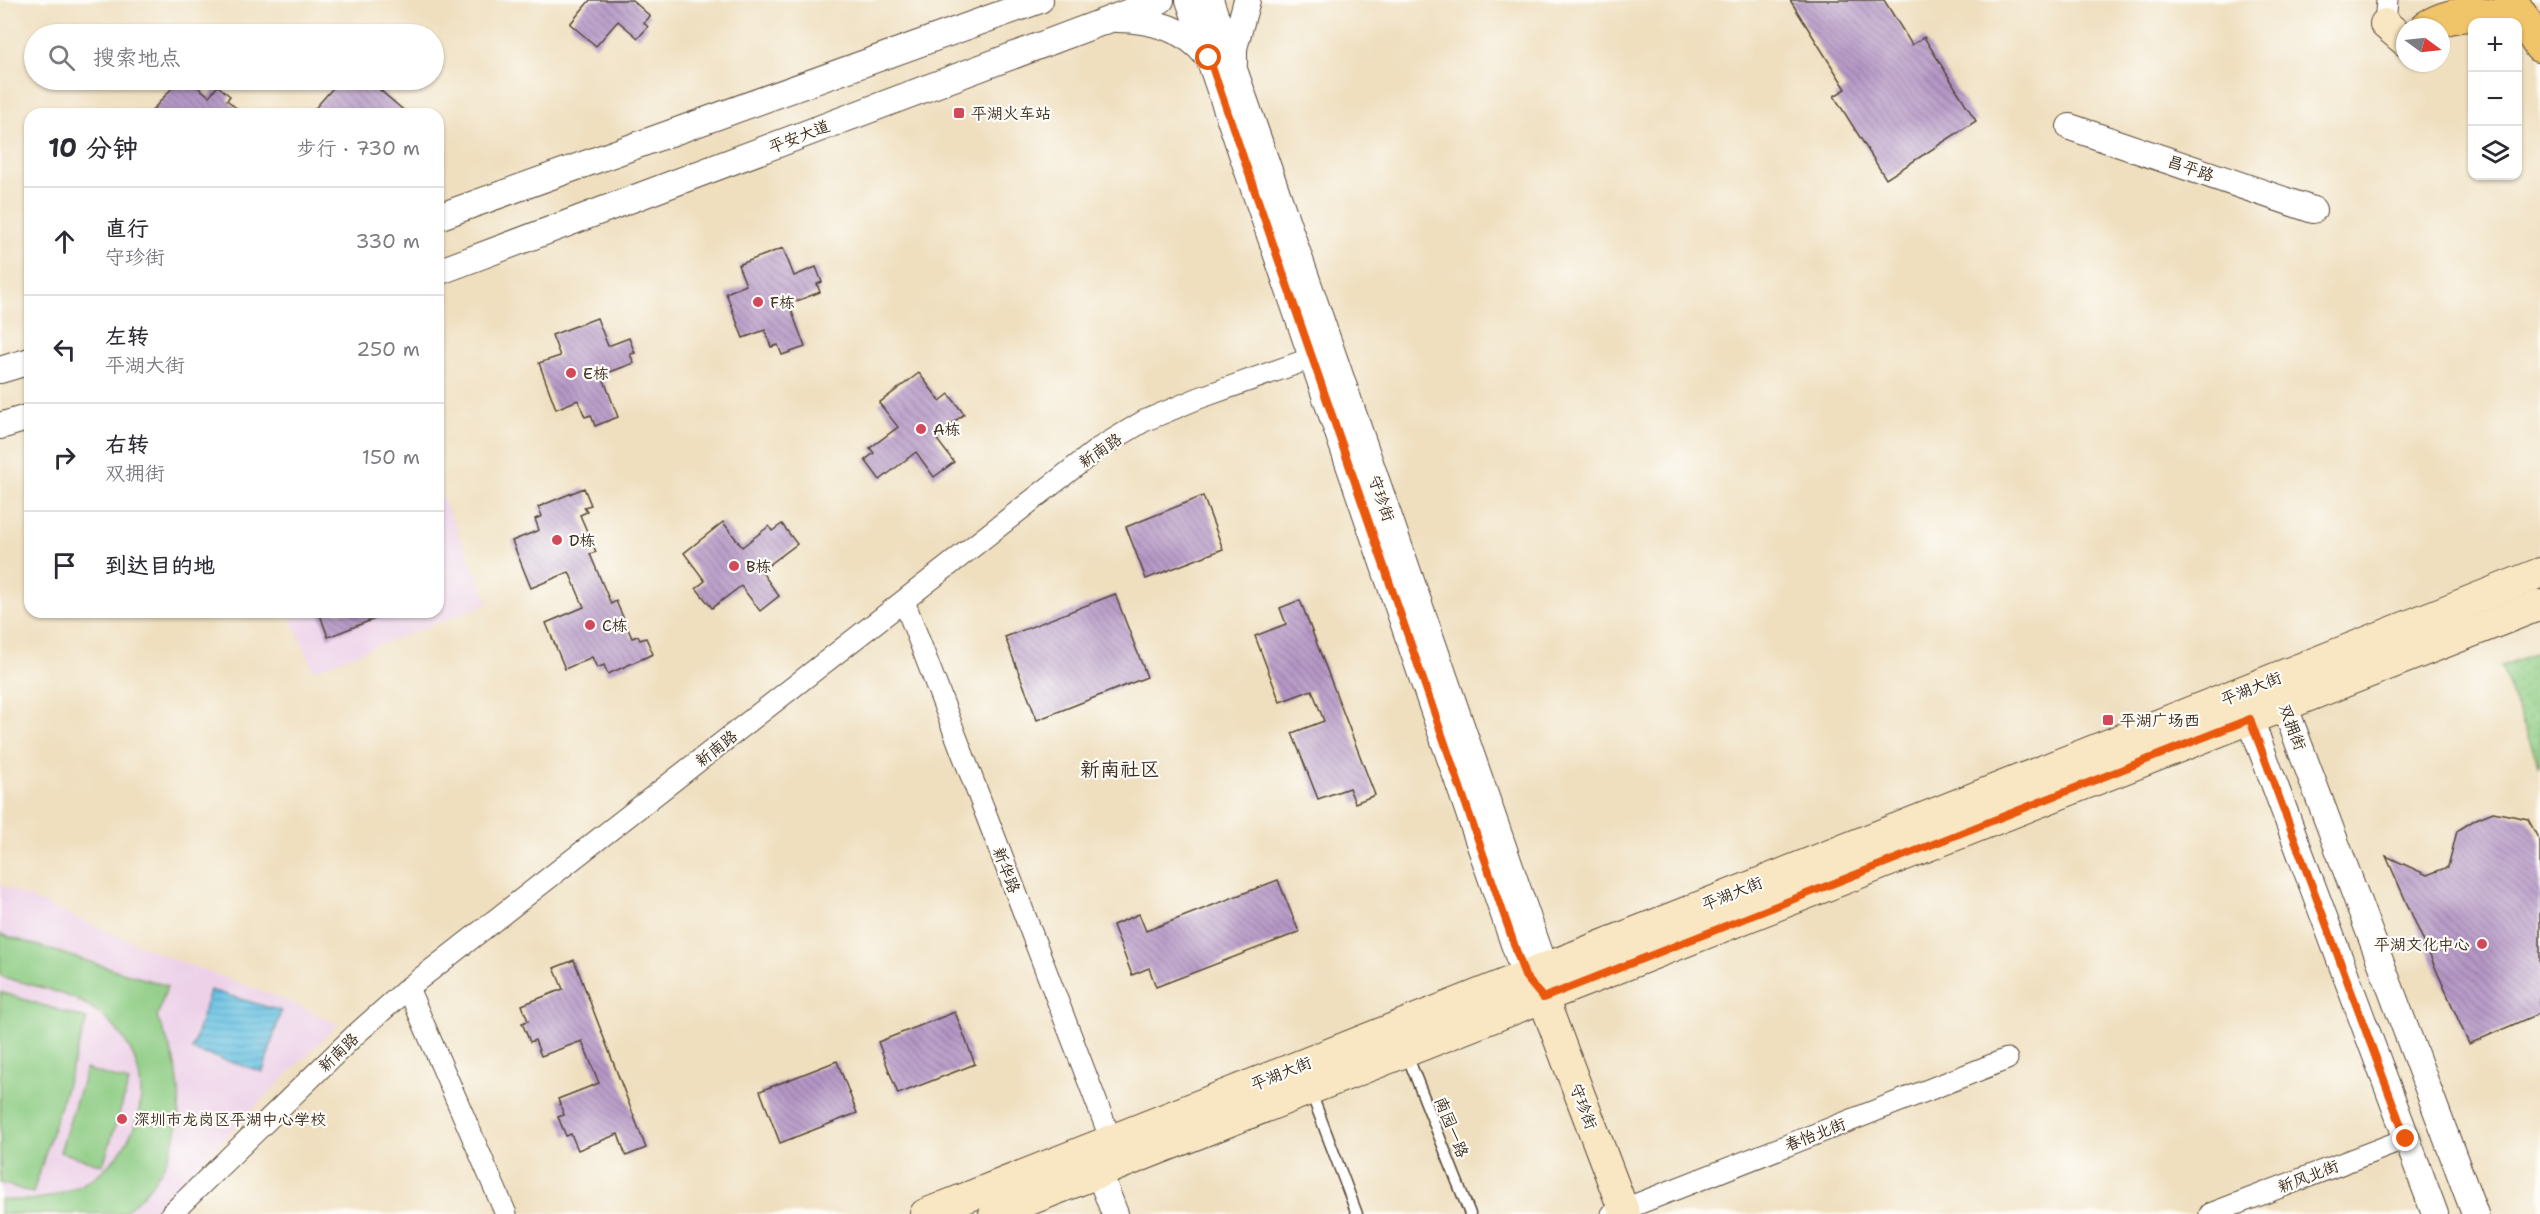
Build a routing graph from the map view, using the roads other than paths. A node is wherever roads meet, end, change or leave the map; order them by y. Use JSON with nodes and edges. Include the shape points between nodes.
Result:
{"nodes":[{"id":1,"x":1040,"y":0,"type":"edge"},
{"id":2,"x":1161,"y":0,"type":"edge"},
{"id":3,"x":1190,"y":0,"type":"edge"},
{"id":4,"x":1210,"y":0,"type":"edge"},
{"id":5,"x":1247,"y":0,"type":"edge"},
{"id":6,"x":2511,"y":0,"type":"edge"},
{"id":7,"x":2443,"y":18,"type":"edge"},
{"id":8,"x":1110,"y":19,"type":"junction"},
{"id":9,"x":2526,"y":34,"type":"edge"},
{"id":10,"x":1209,"y":58,"type":"junction"},
{"id":11,"x":1234,"y":69,"type":"junction"},
{"id":12,"x":2070,"y":127,"type":"dead end"},
{"id":13,"x":2313,"y":210,"type":"dead end"},
{"id":14,"x":444,"y":215,"type":"edge"},
{"id":15,"x":444,"y":270,"type":"edge"},
{"id":16,"x":1312,"y":358,"type":"junction"},
{"id":17,"x":24,"y":363,"type":"edge"},
{"id":18,"x":0,"y":370,"type":"edge"},
{"id":19,"x":24,"y":419,"type":"edge"},
{"id":20,"x":0,"y":426,"type":"edge"},
{"id":21,"x":2540,"y":573,"type":"edge"},
{"id":22,"x":904,"y":601,"type":"junction"},
{"id":23,"x":2540,"y":605,"type":"edge"},
{"id":24,"x":2279,"y":692,"type":"junction"},
{"id":25,"x":2250,"y":719,"type":"junction"},
{"id":26,"x":1537,"y":981,"type":"junction"},
{"id":27,"x":408,"y":988,"type":"junction"},
{"id":28,"x":1406,"y":1052,"type":"junction"},
{"id":29,"x":2007,"y":1059,"type":"dead end"},
{"id":30,"x":1310,"y":1090,"type":"junction"},
{"id":31,"x":2406,"y":1139,"type":"junction"},
{"id":32,"x":1111,"y":1140,"type":"junction"},
{"id":33,"x":1099,"y":1173,"type":"junction"},
{"id":34,"x":1620,"y":1212,"type":"edge"},
{"id":35,"x":171,"y":1214,"type":"edge"},
{"id":36,"x":506,"y":1214,"type":"edge"},
{"id":37,"x":925,"y":1214,"type":"edge"},
{"id":38,"x":994,"y":1214,"type":"edge"},
{"id":39,"x":1115,"y":1214,"type":"edge"},
{"id":40,"x":1357,"y":1214,"type":"edge"},
{"id":41,"x":1470,"y":1214,"type":"edge"},
{"id":42,"x":2210,"y":1214,"type":"edge"},
{"id":43,"x":2435,"y":1214,"type":"edge"},
{"id":44,"x":2475,"y":1214,"type":"edge"}],
"edges":[{"from":1,"to":14,"type":"street"},
{"from":2,"to":8,"type":"street","name":"平安大道"},
{"from":3,"to":10,"type":"street","name":"守珍街"},
{"from":4,"to":11,"type":"street","name":"守珍街"},
{"from":5,"to":11,"type":"street","via":[[1234,48]]},
{"from":6,"to":9,"type":"main road"},
{"from":7,"to":9,"type":"main road","via":[[2473,13],[2498,17]]},
{"from":8,"to":10,"type":"street","via":[[1149,22],[1170,29],[1198,45]]},
{"from":8,"to":15,"type":"street","name":"平安大道"},
{"from":10,"to":16,"type":"street","name":"守珍街"},
{"from":11,"to":26,"type":"street","name":"守珍街"},
{"from":12,"to":13,"type":"street","name":"昌平路"},
{"from":16,"to":22,"type":"street","name":"新南路","via":[[1144,421],[1099,448]]},
{"from":16,"to":26,"type":"street","name":"守珍街"},
{"from":17,"to":18,"type":"street"},
{"from":19,"to":20,"type":"street"},
{"from":21,"to":24,"type":"main road","name":"平湖大街"},
{"from":22,"to":27,"type":"street","name":"新南路"},
{"from":22,"to":32,"type":"street","name":"新华路"},
{"from":23,"to":24,"type":"main road","name":"平湖大街"},
{"from":24,"to":25,"type":"main road","name":"平湖大街"},
{"from":24,"to":26,"type":"main road","name":"平湖大街"},
{"from":24,"to":44,"type":"street","name":"双拥街"},
{"from":25,"to":26,"type":"main road","name":"平湖大街"},
{"from":25,"to":31,"type":"street"},
{"from":26,"to":28,"type":"main road","name":"平湖大街"},
{"from":26,"to":32,"type":"main road","name":"平湖大街"},
{"from":26,"to":34,"type":"main road","name":"守珍街"},
{"from":27,"to":35,"type":"street","name":"新南路"},
{"from":27,"to":36,"type":"street"},
{"from":28,"to":30,"type":"main road","name":"平湖大街"},
{"from":28,"to":41,"type":"lane","name":"南园一路"},
{"from":29,"to":34,"type":"street","name":"春怡北街"},
{"from":30,"to":33,"type":"main road","name":"平湖大街"},
{"from":30,"to":40,"type":"lane"},
{"from":31,"to":42,"type":"street","name":"新风北街"},
{"from":31,"to":43,"type":"street"},
{"from":32,"to":37,"type":"main road","name":"平湖大街"},
{"from":33,"to":38,"type":"main road","name":"平湖大街"},
{"from":33,"to":39,"type":"street"}]}
